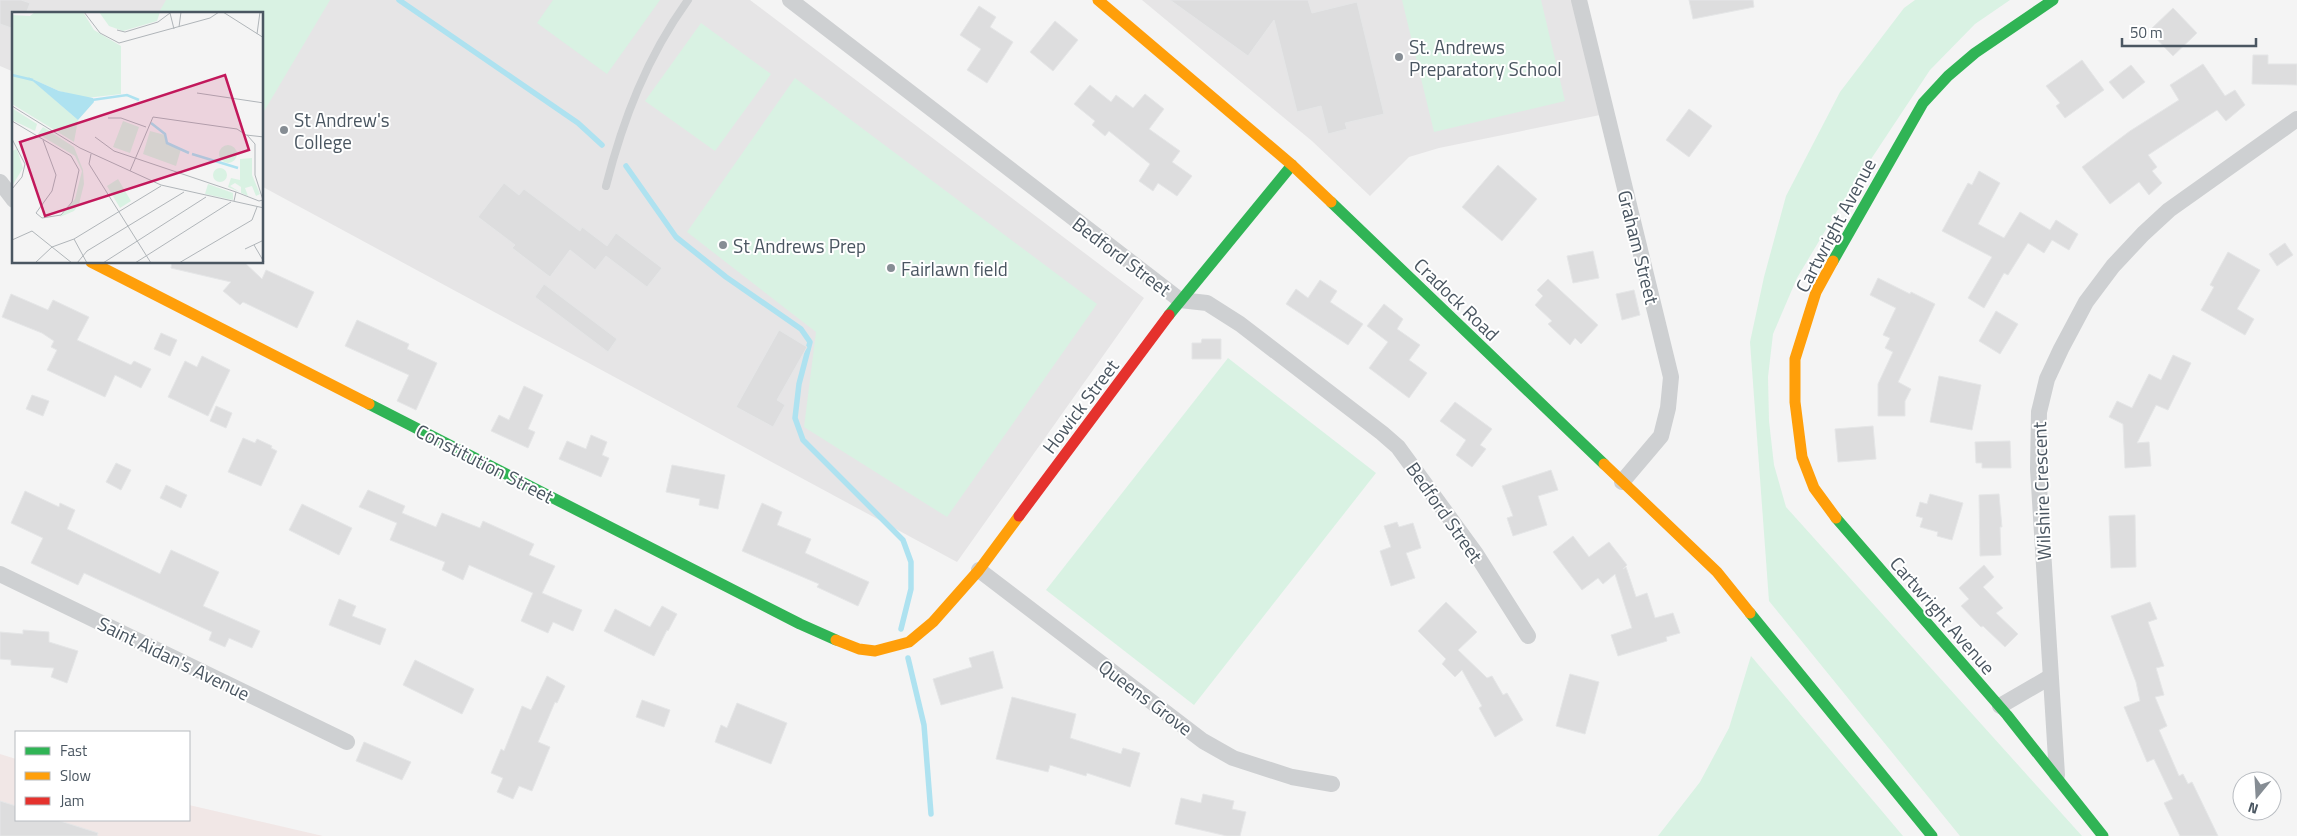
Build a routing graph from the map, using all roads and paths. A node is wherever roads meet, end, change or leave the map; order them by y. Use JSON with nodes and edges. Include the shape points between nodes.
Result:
{"nodes":[{"id":1,"x":688,"y":0,"type":"edge"},
{"id":2,"x":790,"y":0,"type":"edge"},
{"id":3,"x":1098,"y":0,"type":"edge"},
{"id":4,"x":1579,"y":0,"type":"edge"},
{"id":5,"x":2053,"y":0,"type":"edge"},
{"id":6,"x":2297,"y":119,"type":"edge"},
{"id":7,"x":1292,"y":166,"type":"junction"},
{"id":8,"x":0,"y":182,"type":"edge"},
{"id":9,"x":606,"y":186,"type":"dead end"},
{"id":10,"x":12,"y":197,"type":"edge"},
{"id":11,"x":95,"y":264,"type":"edge"},
{"id":12,"x":1180,"y":300,"type":"junction"},
{"id":13,"x":1622,"y":482,"type":"junction"},
{"id":14,"x":979,"y":570,"type":"junction"},
{"id":15,"x":0,"y":574,"type":"edge"},
{"id":16,"x":1528,"y":636,"type":"dead end"},
{"id":17,"x":882,"y":650,"type":"joint"},
{"id":18,"x":2050,"y":677,"type":"junction"},
{"id":19,"x":2000,"y":706,"type":"junction"},
{"id":20,"x":347,"y":742,"type":"dead end"},
{"id":21,"x":2057,"y":775,"type":"junction"},
{"id":22,"x":1332,"y":784,"type":"dead end"},
{"id":23,"x":1932,"y":836,"type":"edge"},
{"id":24,"x":2103,"y":836,"type":"edge"}],
"edges":[{"from":1,"to":9,"type":"lane","via":[[638,86],[620,134]]},
{"from":2,"to":12,"type":"street","name":"Bedford Street"},
{"from":3,"to":7,"type":"street","name":"Cradock Road"},
{"from":4,"to":13,"type":"street","name":"Graham Street","via":[[1671,377],[1661,436]]},
{"from":5,"to":19,"type":"street","name":"Cartwright Avenue","via":[[1975,52],[1923,102],[1816,292],[1795,359],[1795,402],[1802,457],[1814,488],[1837,520]]},
{"from":6,"to":18,"type":"street","name":"Wilshire Crescent","via":[[2169,210],[2143,234],[2086,302],[2047,379],[2039,412],[2038,469]]},
{"from":7,"to":12,"type":"street","name":"Howick Street"},
{"from":7,"to":13,"type":"street","name":"Cradock Road"},
{"from":8,"to":10,"type":"street"},
{"from":11,"to":17,"type":"street","name":"Constitution Street","via":[[808,628],[859,649]]},
{"from":12,"to":14,"type":"street","name":"Howick Street"},
{"from":12,"to":16,"type":"street","name":"Bedford Street","via":[[1207,303],[1240,324],[1398,447],[1476,554]]},
{"from":13,"to":23,"type":"street","name":"Cradock Road","via":[[1716,572]]},
{"from":14,"to":17,"type":"street","name":"Howick Street","via":[[933,622],[908,642]]},
{"from":14,"to":22,"type":"street","name":"Queens Grove","via":[[1203,741],[1233,758],[1292,777]]},
{"from":15,"to":20,"type":"street","name":"Saint Aidan's Avenue"},
{"from":18,"to":19,"type":"street"},
{"from":18,"to":21,"type":"street","name":"Wilshire Crescent"},
{"from":19,"to":21,"type":"street","name":"Cartwright Avenue"},
{"from":21,"to":24,"type":"street"}]}
